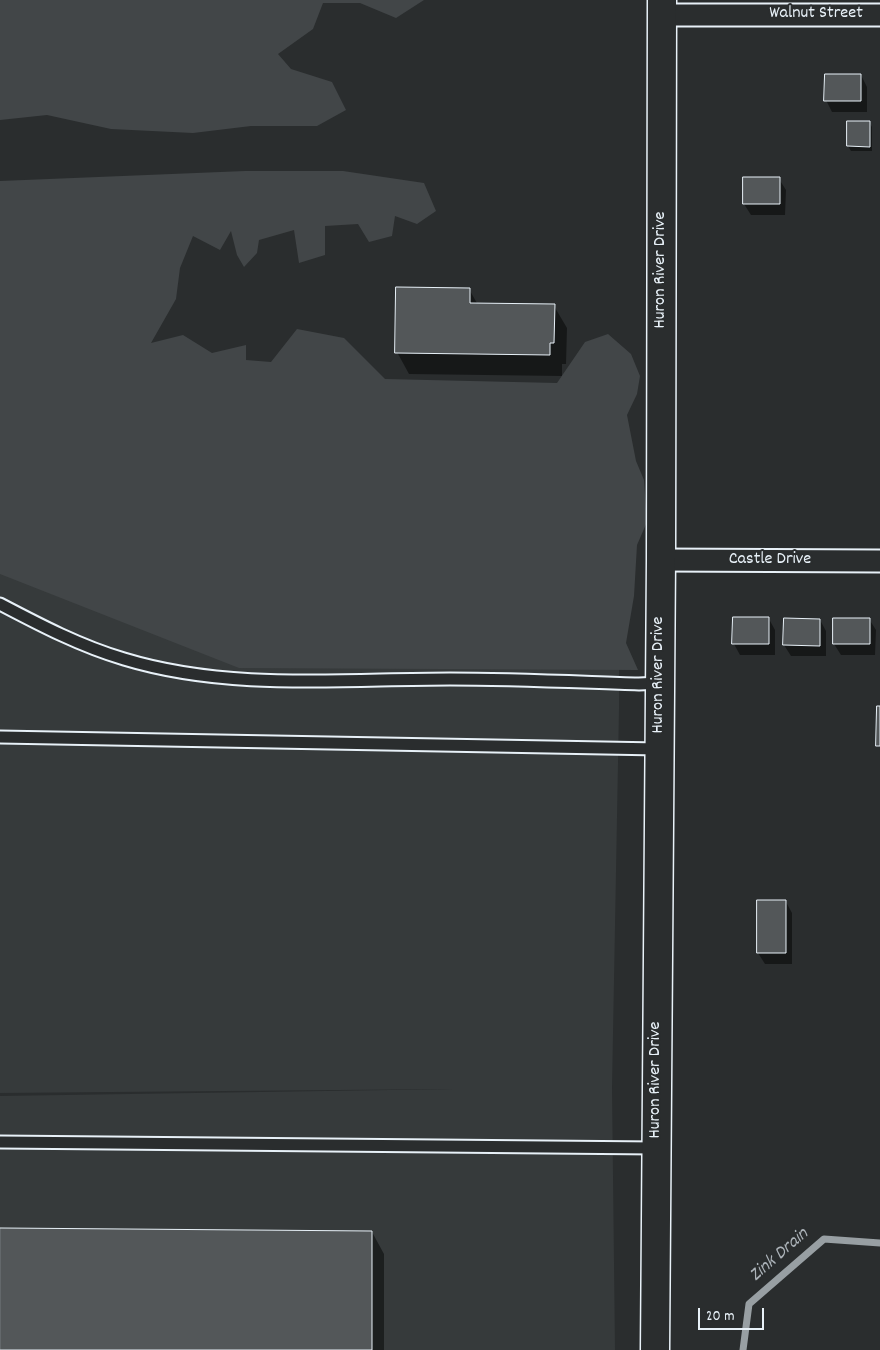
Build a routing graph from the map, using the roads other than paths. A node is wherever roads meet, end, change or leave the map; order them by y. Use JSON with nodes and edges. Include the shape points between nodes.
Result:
{"nodes":[{"id":1,"x":662,"y":7,"type":"edge"},
{"id":2,"x":880,"y":16,"type":"edge"},
{"id":3,"x":661,"y":560,"type":"junction"},
{"id":4,"x":880,"y":561,"type":"edge"},
{"id":5,"x":0,"y":604,"type":"edge"},
{"id":6,"x":660,"y":683,"type":"junction"},
{"id":7,"x":0,"y":737,"type":"edge"},
{"id":8,"x":660,"y":748,"type":"junction"},
{"id":9,"x":0,"y":1142,"type":"edge"},
{"id":10,"x":656,"y":1148,"type":"junction"},
{"id":11,"x":655,"y":1350,"type":"edge"}],
"edges":[{"from":1,"to":2,"type":"street","name":"Walnut Street"},
{"from":1,"to":3,"type":"street","name":"Huron River Drive"},
{"from":3,"to":4,"type":"street","name":"Castle Drive"},
{"from":3,"to":6,"type":"street","name":"Huron River Drive"},
{"from":5,"to":6,"type":"lane","via":[[64,637],[124,659],[228,679]]},
{"from":6,"to":8,"type":"street","name":"Huron River Drive"},
{"from":7,"to":8,"type":"lane"},
{"from":8,"to":10,"type":"street","name":"Huron River Drive"},
{"from":9,"to":10,"type":"lane"},
{"from":10,"to":11,"type":"street","name":"Huron River Drive"}]}
